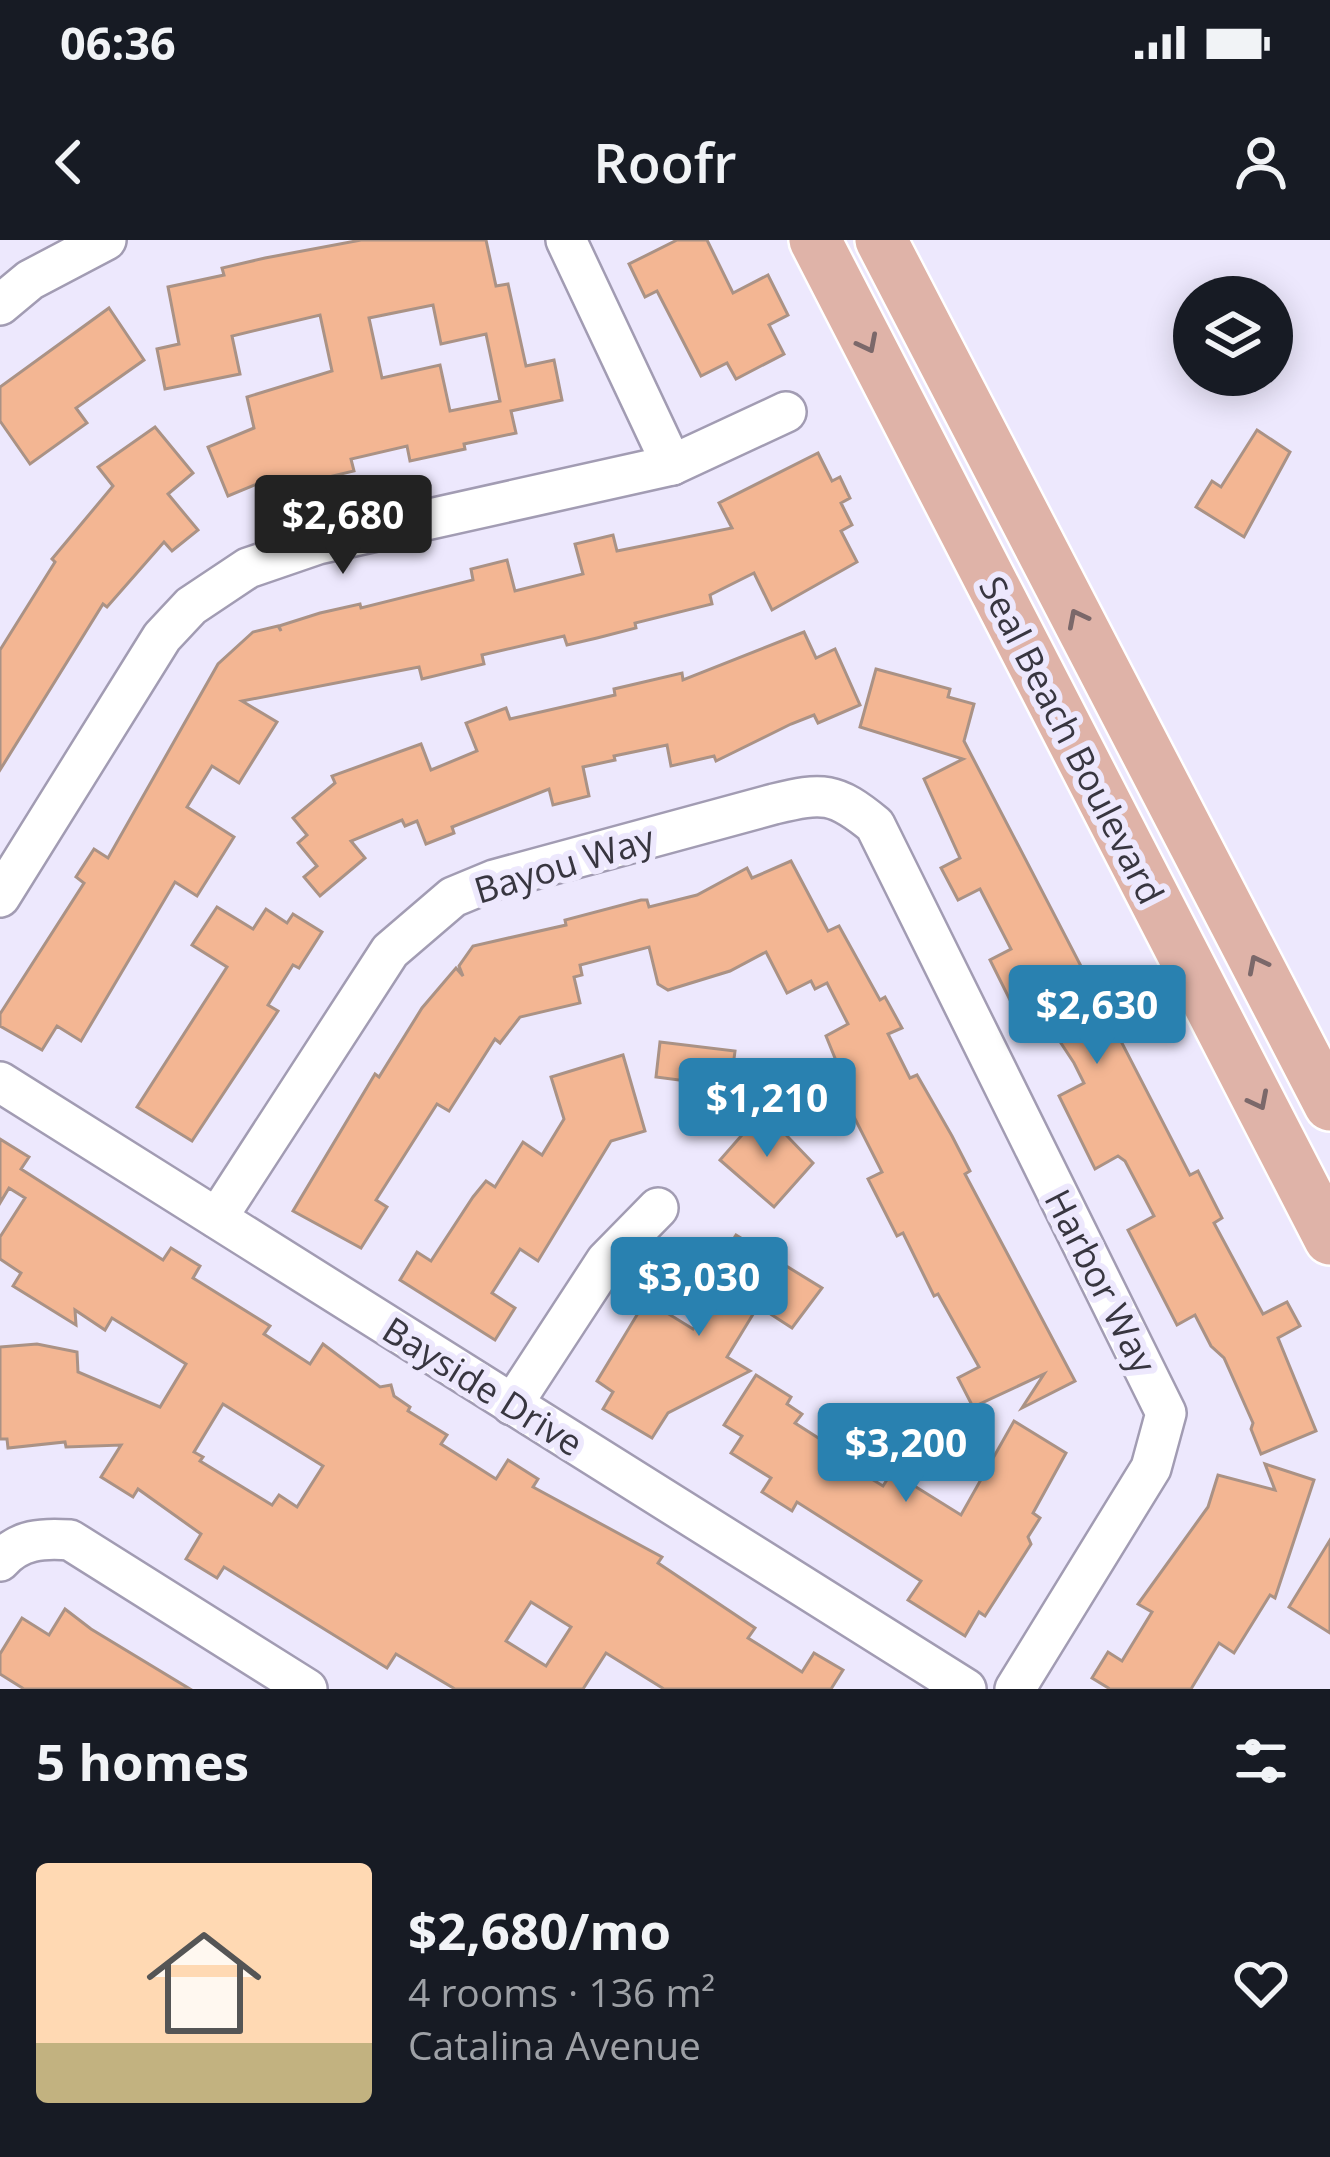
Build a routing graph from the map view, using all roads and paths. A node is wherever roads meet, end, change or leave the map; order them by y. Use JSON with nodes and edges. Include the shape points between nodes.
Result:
{"nodes":[{"id":1,"x":106,"y":240,"type":"edge"},
{"id":2,"x":566,"y":240,"type":"edge"},
{"id":3,"x":814,"y":240,"type":"edge"},
{"id":4,"x":881,"y":240,"type":"edge"},
{"id":5,"x":0,"y":304,"type":"edge"},
{"id":6,"x":785,"y":412,"type":"dead end"},
{"id":7,"x":672,"y":465,"type":"junction"},
{"id":8,"x":892,"y":865,"type":"joint"},
{"id":9,"x":0,"y":897,"type":"edge"},
{"id":10,"x":0,"y":1082,"type":"edge"},
{"id":11,"x":1330,"y":1105,"type":"edge"},
{"id":12,"x":658,"y":1208,"type":"dead end"},
{"id":13,"x":217,"y":1218,"type":"junction"},
{"id":14,"x":1330,"y":1239,"type":"edge"},
{"id":15,"x":512,"y":1405,"type":"junction"},
{"id":16,"x":0,"y":1561,"type":"edge"},
{"id":17,"x":308,"y":1689,"type":"edge"},
{"id":18,"x":966,"y":1689,"type":"edge"},
{"id":19,"x":1015,"y":1689,"type":"edge"}],
"edges":[{"from":1,"to":5,"type":"street"},
{"from":2,"to":7,"type":"street"},
{"from":3,"to":14,"type":"main road","name":"Seal Beach Boulevard","one_way":true},
{"from":11,"to":4,"type":"main road","name":"Seal Beach Boulevard","one_way":true},
{"from":6,"to":7,"type":"street"},
{"from":7,"to":9,"type":"street","via":[[318,544],[248,568],[191,606],[162,637]]},
{"from":8,"to":13,"type":"street","name":"Bayou Way","via":[[875,825],[837,797],[813,795],[453,897],[390,951]]},
{"from":8,"to":19,"type":"street","name":"Harbor Way","via":[[1166,1413],[1151,1468]]},
{"from":10,"to":13,"type":"street","name":"Bayside Drive"},
{"from":12,"to":15,"type":"street","via":[[606,1261]]},
{"from":13,"to":15,"type":"street","name":"Bayside Drive"},
{"from":15,"to":18,"type":"street","name":"Bayside Drive"},
{"from":16,"to":17,"type":"street","via":[[40,1537],[70,1540]]}]}
